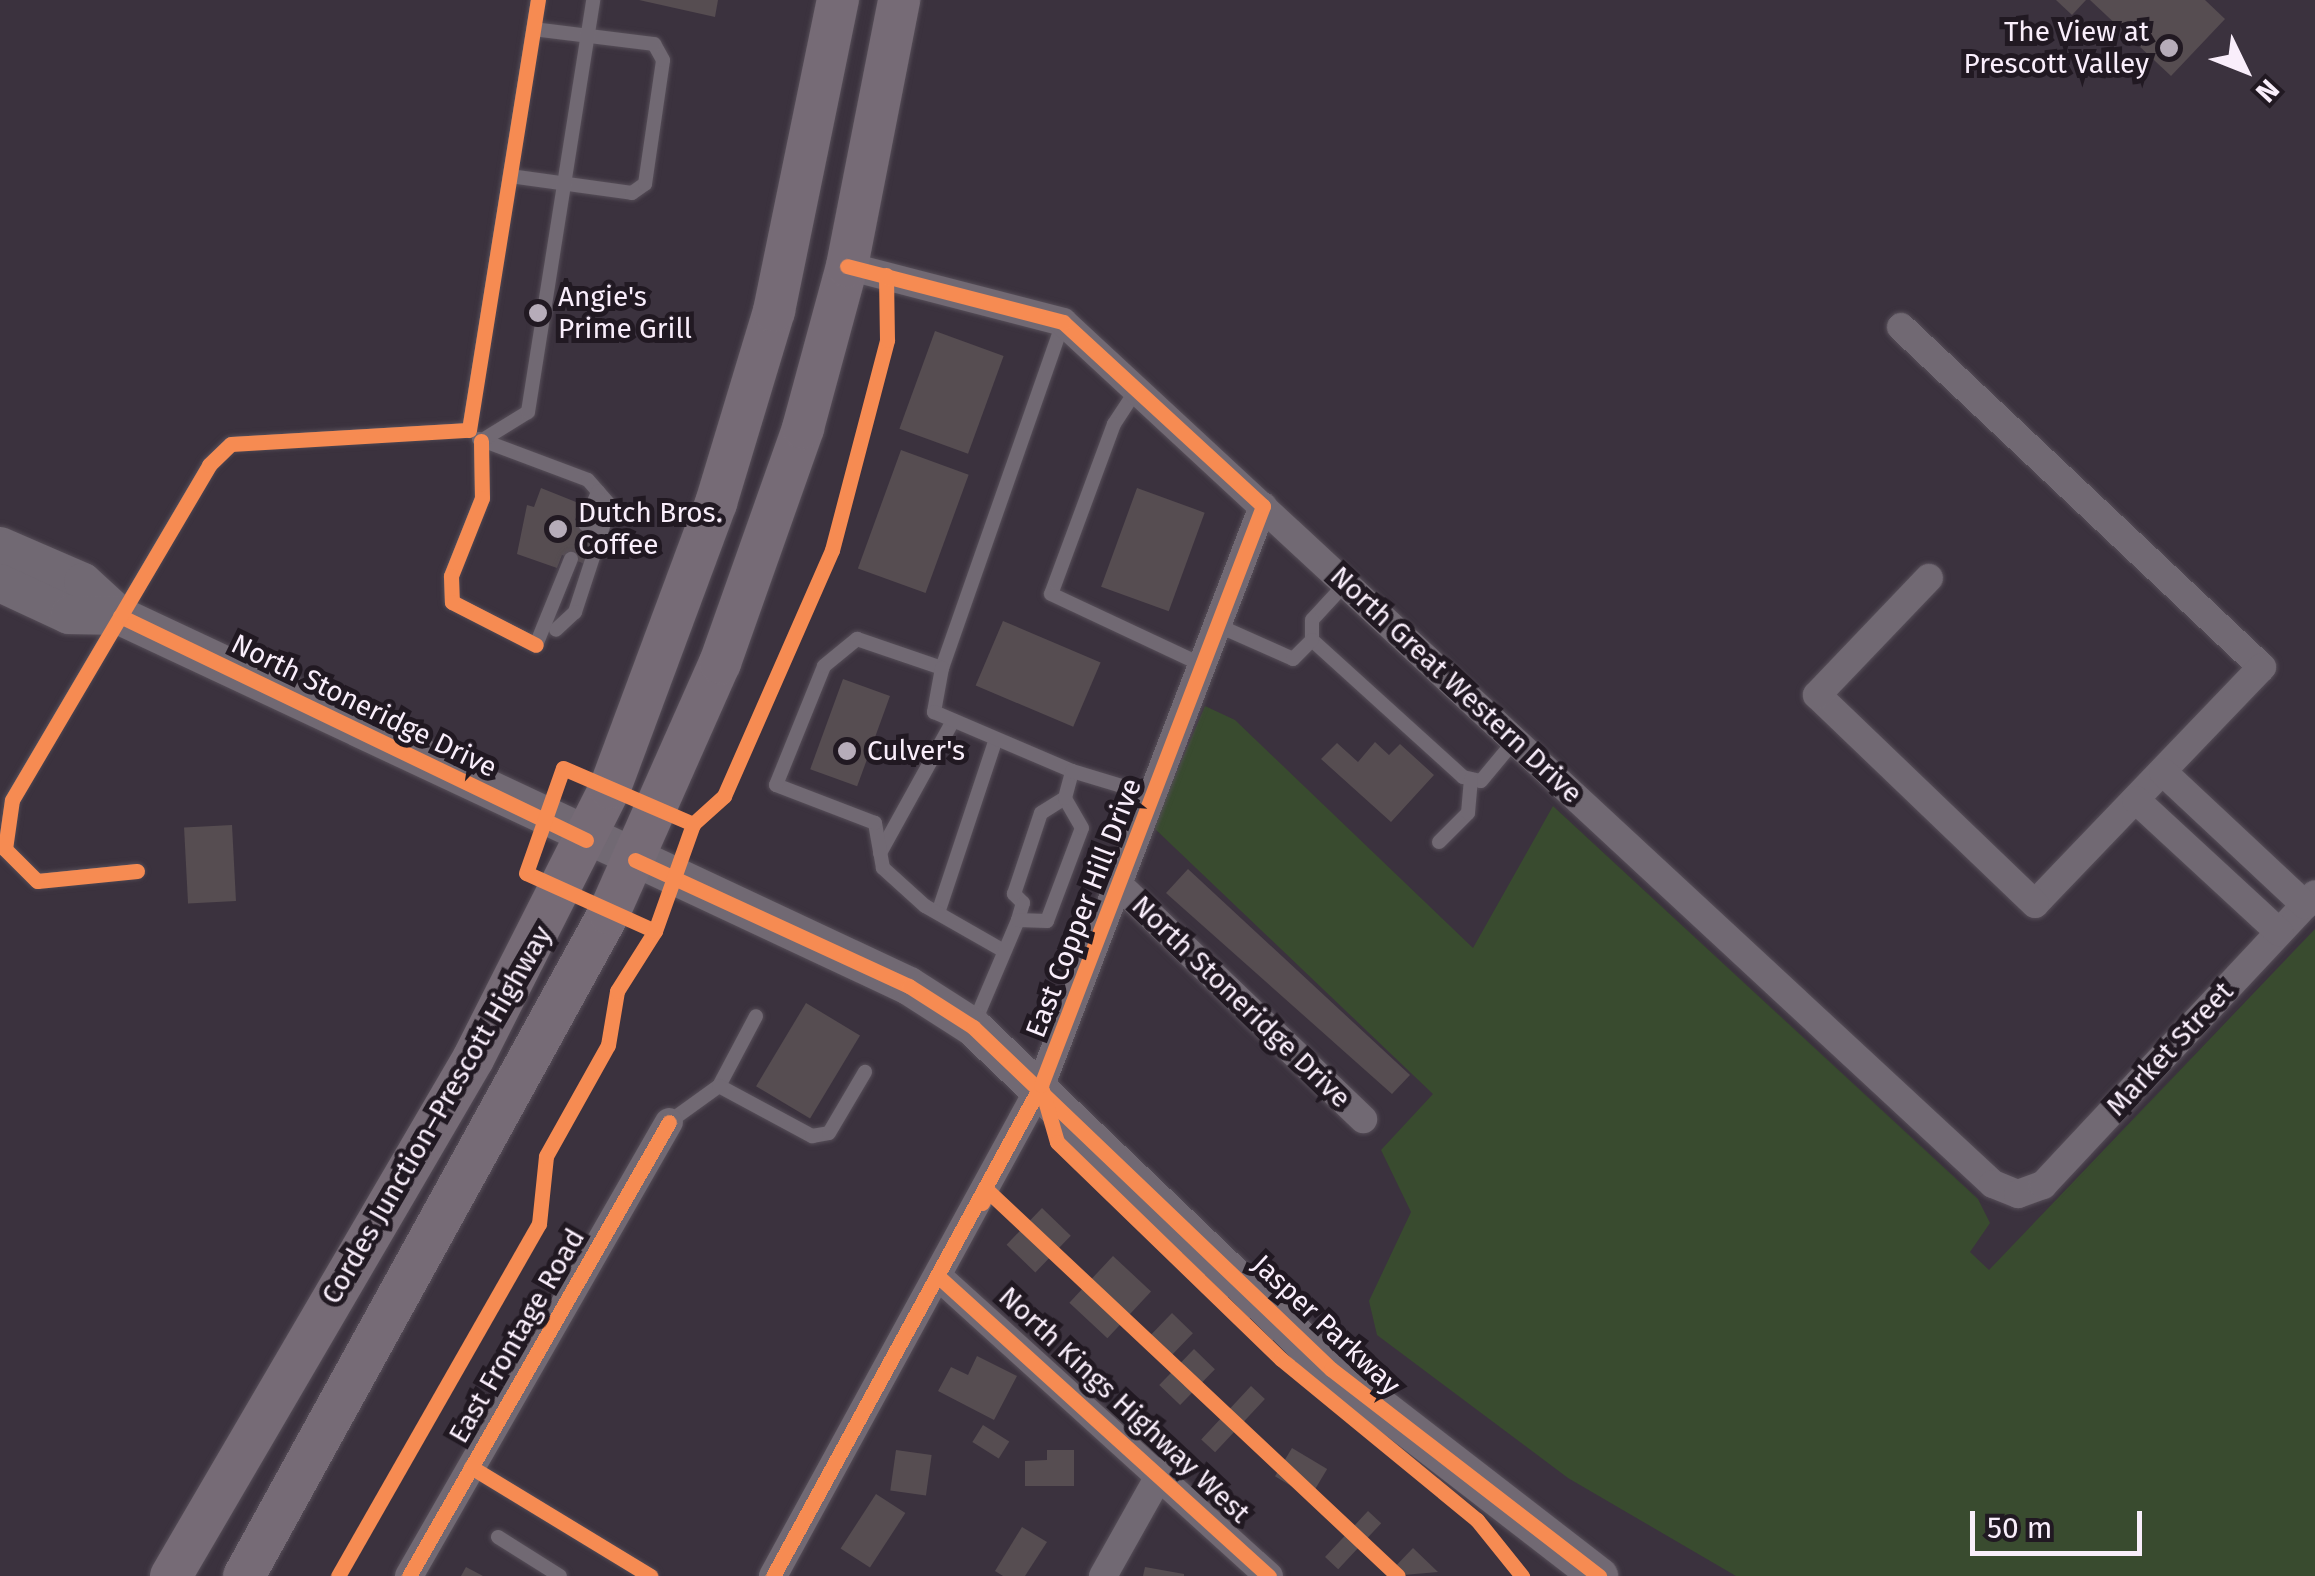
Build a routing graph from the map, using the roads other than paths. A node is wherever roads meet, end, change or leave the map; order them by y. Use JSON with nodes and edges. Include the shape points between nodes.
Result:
{"nodes":[{"id":1,"x":538,"y":0,"type":"edge"},
{"id":2,"x":592,"y":0,"type":"edge"},
{"id":3,"x":838,"y":0,"type":"edge"},
{"id":4,"x":899,"y":0,"type":"edge"},
{"id":5,"x":534,"y":29,"type":"junction"},
{"id":6,"x":588,"y":36,"type":"junction"},
{"id":7,"x":510,"y":176,"type":"junction"},
{"id":8,"x":566,"y":182,"type":"junction"},
{"id":9,"x":847,"y":266,"type":"junction"},
{"id":10,"x":1063,"y":322,"type":"junction"},
{"id":11,"x":1902,"y":327,"type":"dead end"},
{"id":12,"x":1137,"y":390,"type":"junction"},
{"id":13,"x":468,"y":430,"type":"junction"},
{"id":14,"x":481,"y":441,"type":"junction"},
{"id":15,"x":599,"y":490,"type":"junction"},
{"id":16,"x":1263,"y":506,"type":"junction"},
{"id":17,"x":590,"y":526,"type":"dead end"},
{"id":18,"x":0,"y":546,"type":"edge"},
{"id":19,"x":571,"y":559,"type":"dead end"},
{"id":20,"x":1928,"y":578,"type":"dead end"},
{"id":21,"x":0,"y":583,"type":"edge"},
{"id":22,"x":1346,"y":584,"type":"junction"},
{"id":23,"x":120,"y":616,"type":"junction"},
{"id":24,"x":1219,"y":626,"type":"junction"},
{"id":25,"x":556,"y":630,"type":"dead end"},
{"id":26,"x":1312,"y":640,"type":"junction"},
{"id":27,"x":1204,"y":666,"type":"junction"},
{"id":28,"x":942,"y":668,"type":"junction"},
{"id":29,"x":953,"y":721,"type":"junction"},
{"id":30,"x":996,"y":739,"type":"junction"},
{"id":31,"x":1515,"y":740,"type":"junction"},
{"id":32,"x":1072,"y":771,"type":"junction"},
{"id":33,"x":2163,"y":772,"type":"junction"},
{"id":34,"x":1471,"y":779,"type":"junction"},
{"id":35,"x":1154,"y":796,"type":"junction"},
{"id":36,"x":1065,"y":798,"type":"junction"},
{"id":37,"x":2136,"y":800,"type":"junction"},
{"id":38,"x":586,"y":840,"type":"junction"},
{"id":39,"x":1440,"y":842,"type":"dead end"},
{"id":40,"x":880,"y":853,"type":"junction"},
{"id":41,"x":635,"y":860,"type":"junction"},
{"id":42,"x":137,"y":871,"type":"dead end"},
{"id":43,"x":1120,"y":886,"type":"junction"},
{"id":44,"x":2310,"y":899,"type":"edge"},
{"id":45,"x":938,"y":913,"type":"junction"},
{"id":46,"x":1018,"y":920,"type":"junction"},
{"id":47,"x":2279,"y":932,"type":"junction"},
{"id":48,"x":1004,"y":950,"type":"junction"},
{"id":49,"x":756,"y":1016,"type":"dead end"},
{"id":50,"x":973,"y":1027,"type":"junction"},
{"id":51,"x":864,"y":1072,"type":"dead end"},
{"id":52,"x":1041,"y":1085,"type":"junction"},
{"id":53,"x":719,"y":1086,"type":"junction"},
{"id":54,"x":1363,"y":1119,"type":"dead end"},
{"id":55,"x":670,"y":1122,"type":"joint"},
{"id":56,"x":2018,"y":1194,"type":"joint"},
{"id":57,"x":940,"y":1278,"type":"junction"},
{"id":58,"x":471,"y":1467,"type":"junction"},
{"id":59,"x":1162,"y":1471,"type":"junction"},
{"id":60,"x":498,"y":1537,"type":"dead end"},
{"id":61,"x":171,"y":1576,"type":"edge"},
{"id":62,"x":244,"y":1576,"type":"edge"},
{"id":63,"x":409,"y":1576,"type":"edge"},
{"id":64,"x":560,"y":1576,"type":"edge"},
{"id":65,"x":650,"y":1576,"type":"edge"},
{"id":66,"x":773,"y":1576,"type":"edge"},
{"id":67,"x":1103,"y":1576,"type":"edge"},
{"id":68,"x":1269,"y":1576,"type":"edge"},
{"id":69,"x":1599,"y":1576,"type":"edge"}],
"edges":[{"from":1,"to":5,"type":"lane"},
{"from":2,"to":6,"type":"lane"},
{"from":3,"to":38,"type":"main road","name":"Cordes Junction–Prescott Highway","via":[[774,311],[696,560]]},
{"from":4,"to":9,"type":"main road","name":"Cordes Junction–Prescott Highway"},
{"from":5,"to":6,"type":"lane"},
{"from":5,"to":7,"type":"lane"},
{"from":6,"to":8,"type":"lane"},
{"from":6,"to":8,"type":"lane","via":[[654,44],[662,60],[645,184],[632,193]]},
{"from":7,"to":8,"type":"lane"},
{"from":7,"to":13,"type":"lane"},
{"from":8,"to":14,"type":"lane","via":[[528,412]]},
{"from":9,"to":10,"type":"street","name":"North Great Western Drive"},
{"from":9,"to":41,"type":"main road","name":"Cordes Junction–Prescott Highway","via":[[752,584]]},
{"from":10,"to":12,"type":"street","name":"North Great Western Drive"},
{"from":10,"to":28,"type":"lane"},
{"from":11,"to":33,"type":"street","via":[[2262,667]]},
{"from":12,"to":16,"type":"street","name":"North Great Western Drive"},
{"from":12,"to":27,"type":"lane","via":[[1114,424],[1051,594]]},
{"from":13,"to":14,"type":"lane"},
{"from":13,"to":23,"type":"lane","via":[[231,444],[208,464]]},
{"from":14,"to":15,"type":"lane"},
{"from":14,"to":19,"type":"lane","via":[[482,498],[451,576],[452,602],[536,645]]},
{"from":15,"to":17,"type":"lane"},
{"from":15,"to":25,"type":"lane","via":[[610,520],[575,612]]},
{"from":16,"to":22,"type":"street","name":"North Great Western Drive"},
{"from":16,"to":24,"type":"street","name":"East Copper Hill Drive"},
{"from":18,"to":23,"type":"main road","name":"North Stoneridge Drive","via":[[84,582]]},
{"from":20,"to":37,"type":"street","via":[[1817,696],[2035,904]]},
{"from":21,"to":23,"type":"main road","name":"North Stoneridge Drive","via":[[69,615]]},
{"from":22,"to":26,"type":"lane","via":[[1312,620]]},
{"from":22,"to":31,"type":"street","name":"North Great Western Drive"},
{"from":23,"to":38,"type":"main road","name":"North Stoneridge Drive"},
{"from":23,"to":42,"type":"lane","via":[[3,825],[5,848],[37,882]]},
{"from":24,"to":26,"type":"lane","via":[[1292,659]]},
{"from":24,"to":27,"type":"street","name":"East Copper Hill Drive"},
{"from":26,"to":34,"type":"lane"},
{"from":27,"to":35,"type":"street","name":"East Copper Hill Drive"},
{"from":28,"to":29,"type":"lane","via":[[934,712]]},
{"from":28,"to":40,"type":"lane","via":[[857,639],[824,666],[776,785],[874,823]]},
{"from":29,"to":30,"type":"lane"},
{"from":29,"to":40,"type":"lane"},
{"from":30,"to":32,"type":"lane"},
{"from":30,"to":45,"type":"lane"},
{"from":31,"to":34,"type":"lane","via":[[1481,781]]},
{"from":31,"to":56,"type":"street","name":"North Great Western Drive","via":[[1993,1184]]},
{"from":32,"to":35,"type":"lane"},
{"from":32,"to":36,"type":"lane"},
{"from":33,"to":37,"type":"street"},
{"from":33,"to":44,"type":"street"},
{"from":34,"to":39,"type":"lane","via":[[1468,814]]},
{"from":35,"to":43,"type":"street","name":"East Copper Hill Drive"},
{"from":36,"to":46,"type":"lane","via":[[1042,813],[1014,894],[1023,904]]},
{"from":36,"to":46,"type":"lane","via":[[1082,828],[1047,921]]},
{"from":37,"to":47,"type":"street"},
{"from":38,"to":41,"type":"main road","name":"North Stoneridge Drive"},
{"from":38,"to":61,"type":"main road","name":"Cordes Junction–Prescott Highway","via":[[473,1059]]},
{"from":40,"to":45,"type":"lane","via":[[883,868]]},
{"from":41,"to":50,"type":"main road","name":"North Stoneridge Drive","via":[[909,986]]},
{"from":41,"to":62,"type":"main road","name":"Cordes Junction–Prescott Highway"},
{"from":43,"to":52,"type":"street","name":"East Copper Hill Drive"},
{"from":43,"to":54,"type":"street","name":"North Stoneridge Drive"},
{"from":44,"to":47,"type":"street","name":"Market Street"},
{"from":45,"to":48,"type":"lane"},
{"from":46,"to":48,"type":"lane"},
{"from":47,"to":56,"type":"street","name":"Market Street","via":[[2043,1186]]},
{"from":48,"to":50,"type":"lane"},
{"from":49,"to":53,"type":"lane"},
{"from":50,"to":52,"type":"main road","name":"North Stoneridge Drive"},
{"from":51,"to":53,"type":"lane","via":[[829,1133],[812,1136]]},
{"from":52,"to":57,"type":"street","name":"East Copper Hill Drive"},
{"from":52,"to":69,"type":"main road","name":"Jasper Parkway","via":[[1330,1369]]},
{"from":53,"to":55,"type":"lane"},
{"from":55,"to":58,"type":"street","name":"East Frontage Road"},
{"from":57,"to":59,"type":"street","name":"North Kings Highway West"},
{"from":57,"to":66,"type":"street","name":"East Copper Hill Drive"},
{"from":58,"to":63,"type":"street","name":"East Frontage Road"},
{"from":58,"to":65,"type":"lane"},
{"from":59,"to":67,"type":"street"},
{"from":59,"to":68,"type":"street","name":"North Kings Highway West"},
{"from":60,"to":64,"type":"lane"}]}
